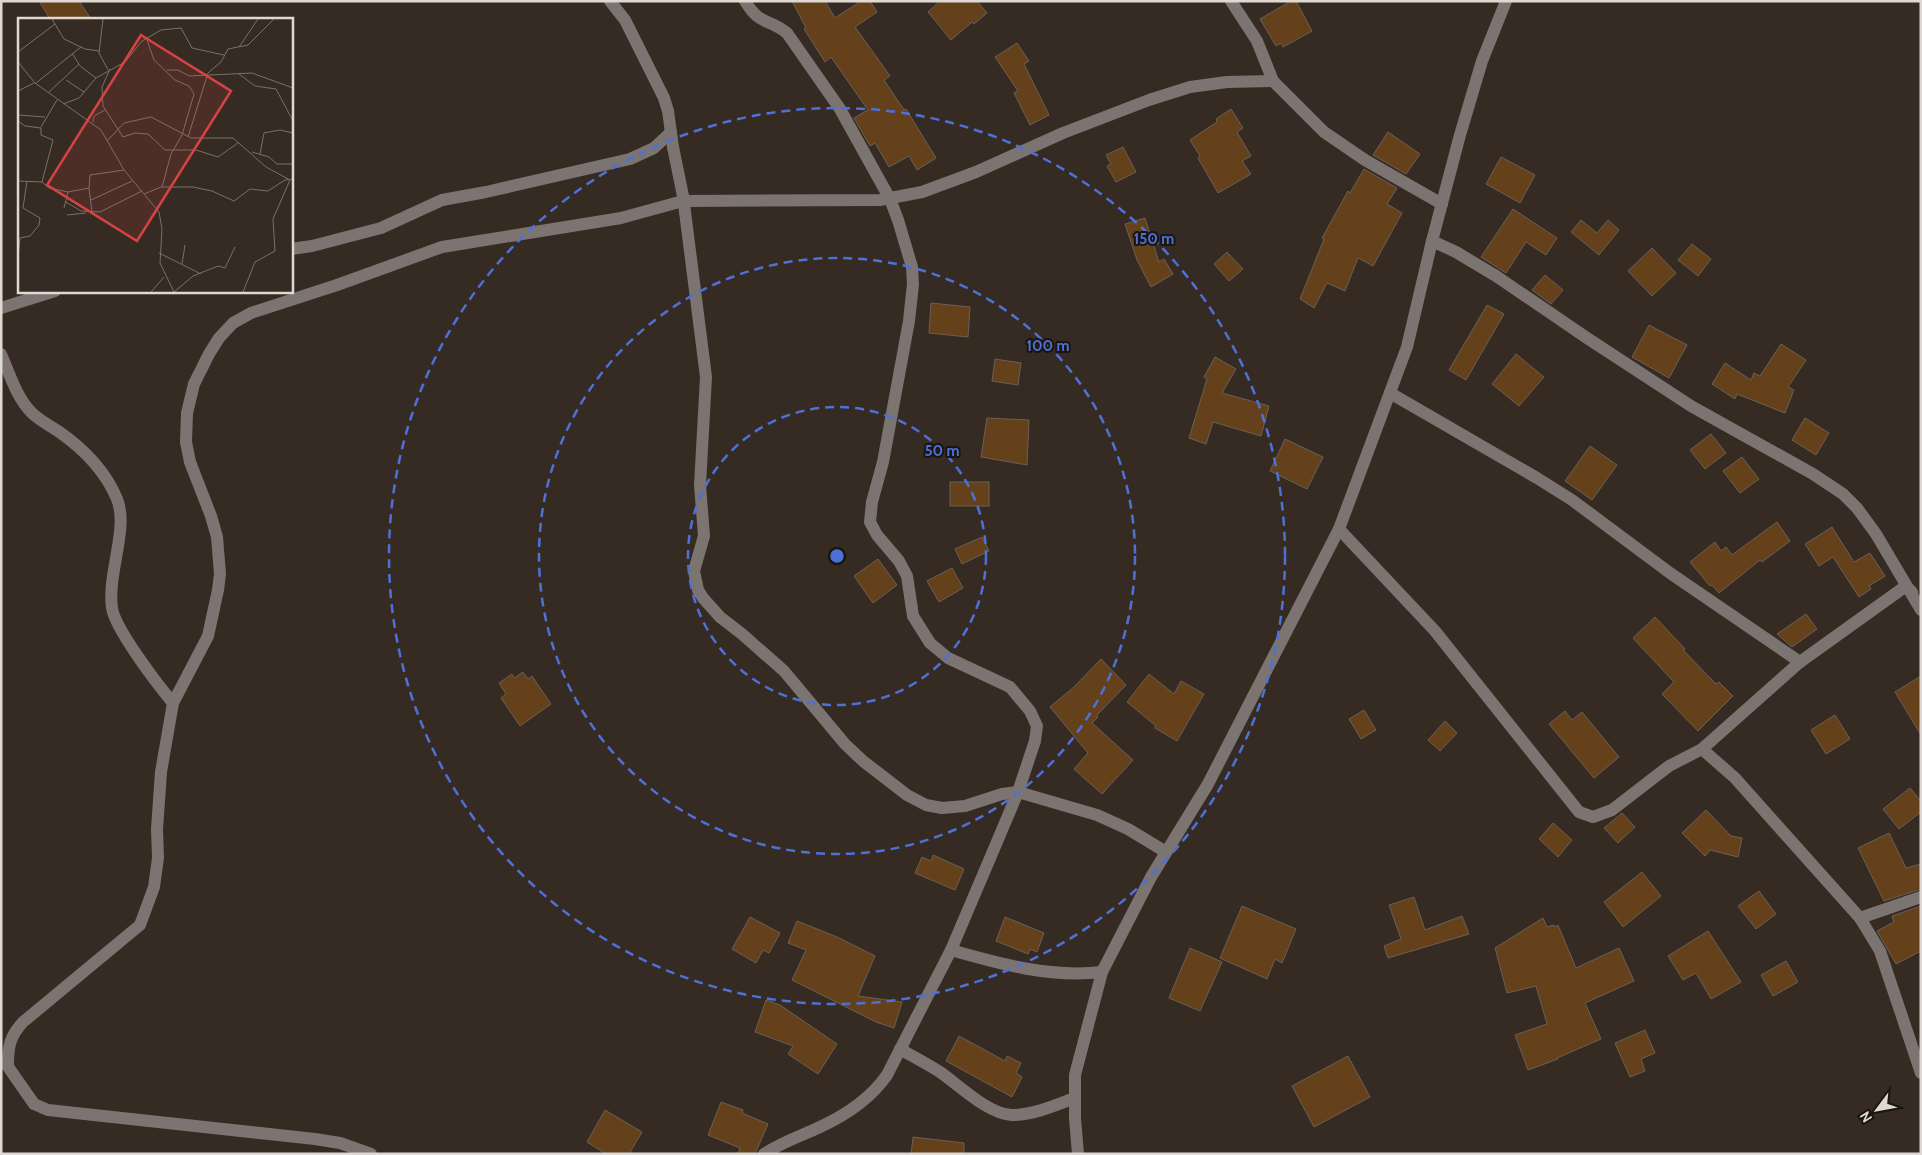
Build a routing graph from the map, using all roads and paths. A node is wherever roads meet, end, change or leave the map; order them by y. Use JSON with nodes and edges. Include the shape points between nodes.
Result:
{"nodes":[{"id":1,"x":610,"y":1,"type":"edge"},
{"id":2,"x":745,"y":1,"type":"edge"},
{"id":3,"x":1231,"y":1,"type":"edge"},
{"id":4,"x":1506,"y":1,"type":"edge"},
{"id":5,"x":1274,"y":81,"type":"junction"},
{"id":6,"x":670,"y":132,"type":"junction"},
{"id":7,"x":890,"y":199,"type":"junction"},
{"id":8,"x":683,"y":201,"type":"junction"},
{"id":9,"x":1442,"y":204,"type":"junction"},
{"id":10,"x":1432,"y":241,"type":"junction"},
{"id":11,"x":292,"y":249,"type":"edge"},
{"id":12,"x":52,"y":292,"type":"edge"},
{"id":13,"x":1,"y":308,"type":"edge"},
{"id":14,"x":1,"y":354,"type":"edge"},
{"id":15,"x":1390,"y":393,"type":"junction"},
{"id":16,"x":1339,"y":529,"type":"junction"},
{"id":17,"x":1906,"y":586,"type":"junction"},
{"id":18,"x":1921,"y":601,"type":"edge"},
{"id":19,"x":1921,"y":610,"type":"edge"},
{"id":20,"x":1800,"y":662,"type":"junction"},
{"id":21,"x":173,"y":703,"type":"junction"},
{"id":22,"x":1702,"y":749,"type":"junction"},
{"id":23,"x":1018,"y":792,"type":"junction"},
{"id":24,"x":1166,"y":852,"type":"junction"},
{"id":25,"x":1921,"y":897,"type":"edge"},
{"id":26,"x":1860,"y":918,"type":"junction"},
{"id":27,"x":951,"y":950,"type":"junction"},
{"id":28,"x":1102,"y":972,"type":"junction"},
{"id":29,"x":900,"y":1049,"type":"junction"},
{"id":30,"x":5,"y":1062,"type":"edge"},
{"id":31,"x":1921,"y":1073,"type":"edge"},
{"id":32,"x":1075,"y":1098,"type":"junction"},
{"id":33,"x":371,"y":1154,"type":"edge"},
{"id":34,"x":764,"y":1154,"type":"edge"},
{"id":35,"x":1078,"y":1154,"type":"edge"}],
"edges":[{"from":1,"to":6,"type":"street","via":[[625,20],[664,98]]},
{"from":2,"to":7,"type":"street","via":[[758,18],[787,33],[840,109]]},
{"from":3,"to":5,"type":"street","via":[[1257,41]]},
{"from":4,"to":9,"type":"street","via":[[1482,61]]},
{"from":5,"to":7,"type":"street","via":[[1190,87],[1063,133],[946,184]]},
{"from":5,"to":9,"type":"street","via":[[1324,132],[1365,160]]},
{"from":6,"to":8,"type":"street"},
{"from":6,"to":11,"type":"street","via":[[654,148],[630,159],[448,198],[368,232]]},
{"from":7,"to":8,"type":"street"},
{"from":7,"to":23,"type":"street","via":[[912,267],[912,300],[870,522],[907,576],[913,616],[930,643],[948,658],[1010,687],[1034,717],[1037,733]]},
{"from":8,"to":21,"type":"street","via":[[620,218],[442,247],[251,313],[233,323],[209,354],[194,384],[187,413],[187,449],[217,537],[220,574],[208,636]]},
{"from":8,"to":23,"type":"street","via":[[706,377],[700,485],[704,536],[694,571],[703,598],[720,617],[784,671],[845,744],[907,795],[926,805],[942,808],[965,806]]},
{"from":9,"to":10,"type":"street"},
{"from":10,"to":15,"type":"street","via":[[1407,347]]},
{"from":10,"to":17,"type":"street","via":[[1496,276],[1691,406],[1843,494],[1876,534]]},
{"from":12,"to":13,"type":"street"},
{"from":14,"to":21,"type":"street","via":[[28,409],[87,454],[104,474],[117,498],[120,520],[112,609],[130,643]]},
{"from":15,"to":16,"type":"street"},
{"from":15,"to":20,"type":"street","via":[[1572,500],[1670,573]]},
{"from":16,"to":22,"type":"street","via":[[1435,631],[1579,812],[1593,817],[1612,810],[1669,766]]},
{"from":16,"to":24,"type":"street","via":[[1208,784]]},
{"from":17,"to":18,"type":"street"},
{"from":17,"to":19,"type":"street"},
{"from":17,"to":20,"type":"street"},
{"from":20,"to":22,"type":"street"},
{"from":21,"to":30,"type":"street","via":[[161,772],[154,887],[143,920],[124,940],[14,1032]]},
{"from":22,"to":26,"type":"street","via":[[1735,778]]},
{"from":23,"to":24,"type":"street","via":[[1097,815]]},
{"from":23,"to":27,"type":"street"},
{"from":24,"to":28,"type":"street"},
{"from":25,"to":26,"type":"street"},
{"from":26,"to":31,"type":"street","via":[[1880,951]]},
{"from":27,"to":28,"type":"street","via":[[1010,966],[1050,972]]},
{"from":27,"to":29,"type":"street"},
{"from":28,"to":32,"type":"street","via":[[1075,1075]]},
{"from":29,"to":32,"type":"street","via":[[940,1072],[981,1103],[1010,1115],[1044,1109]]},
{"from":29,"to":34,"type":"street","via":[[883,1080],[862,1101],[833,1120]]},
{"from":30,"to":33,"type":"street","via":[[25,1094],[34,1104],[48,1110],[340,1142]]},
{"from":32,"to":35,"type":"street"}]}
